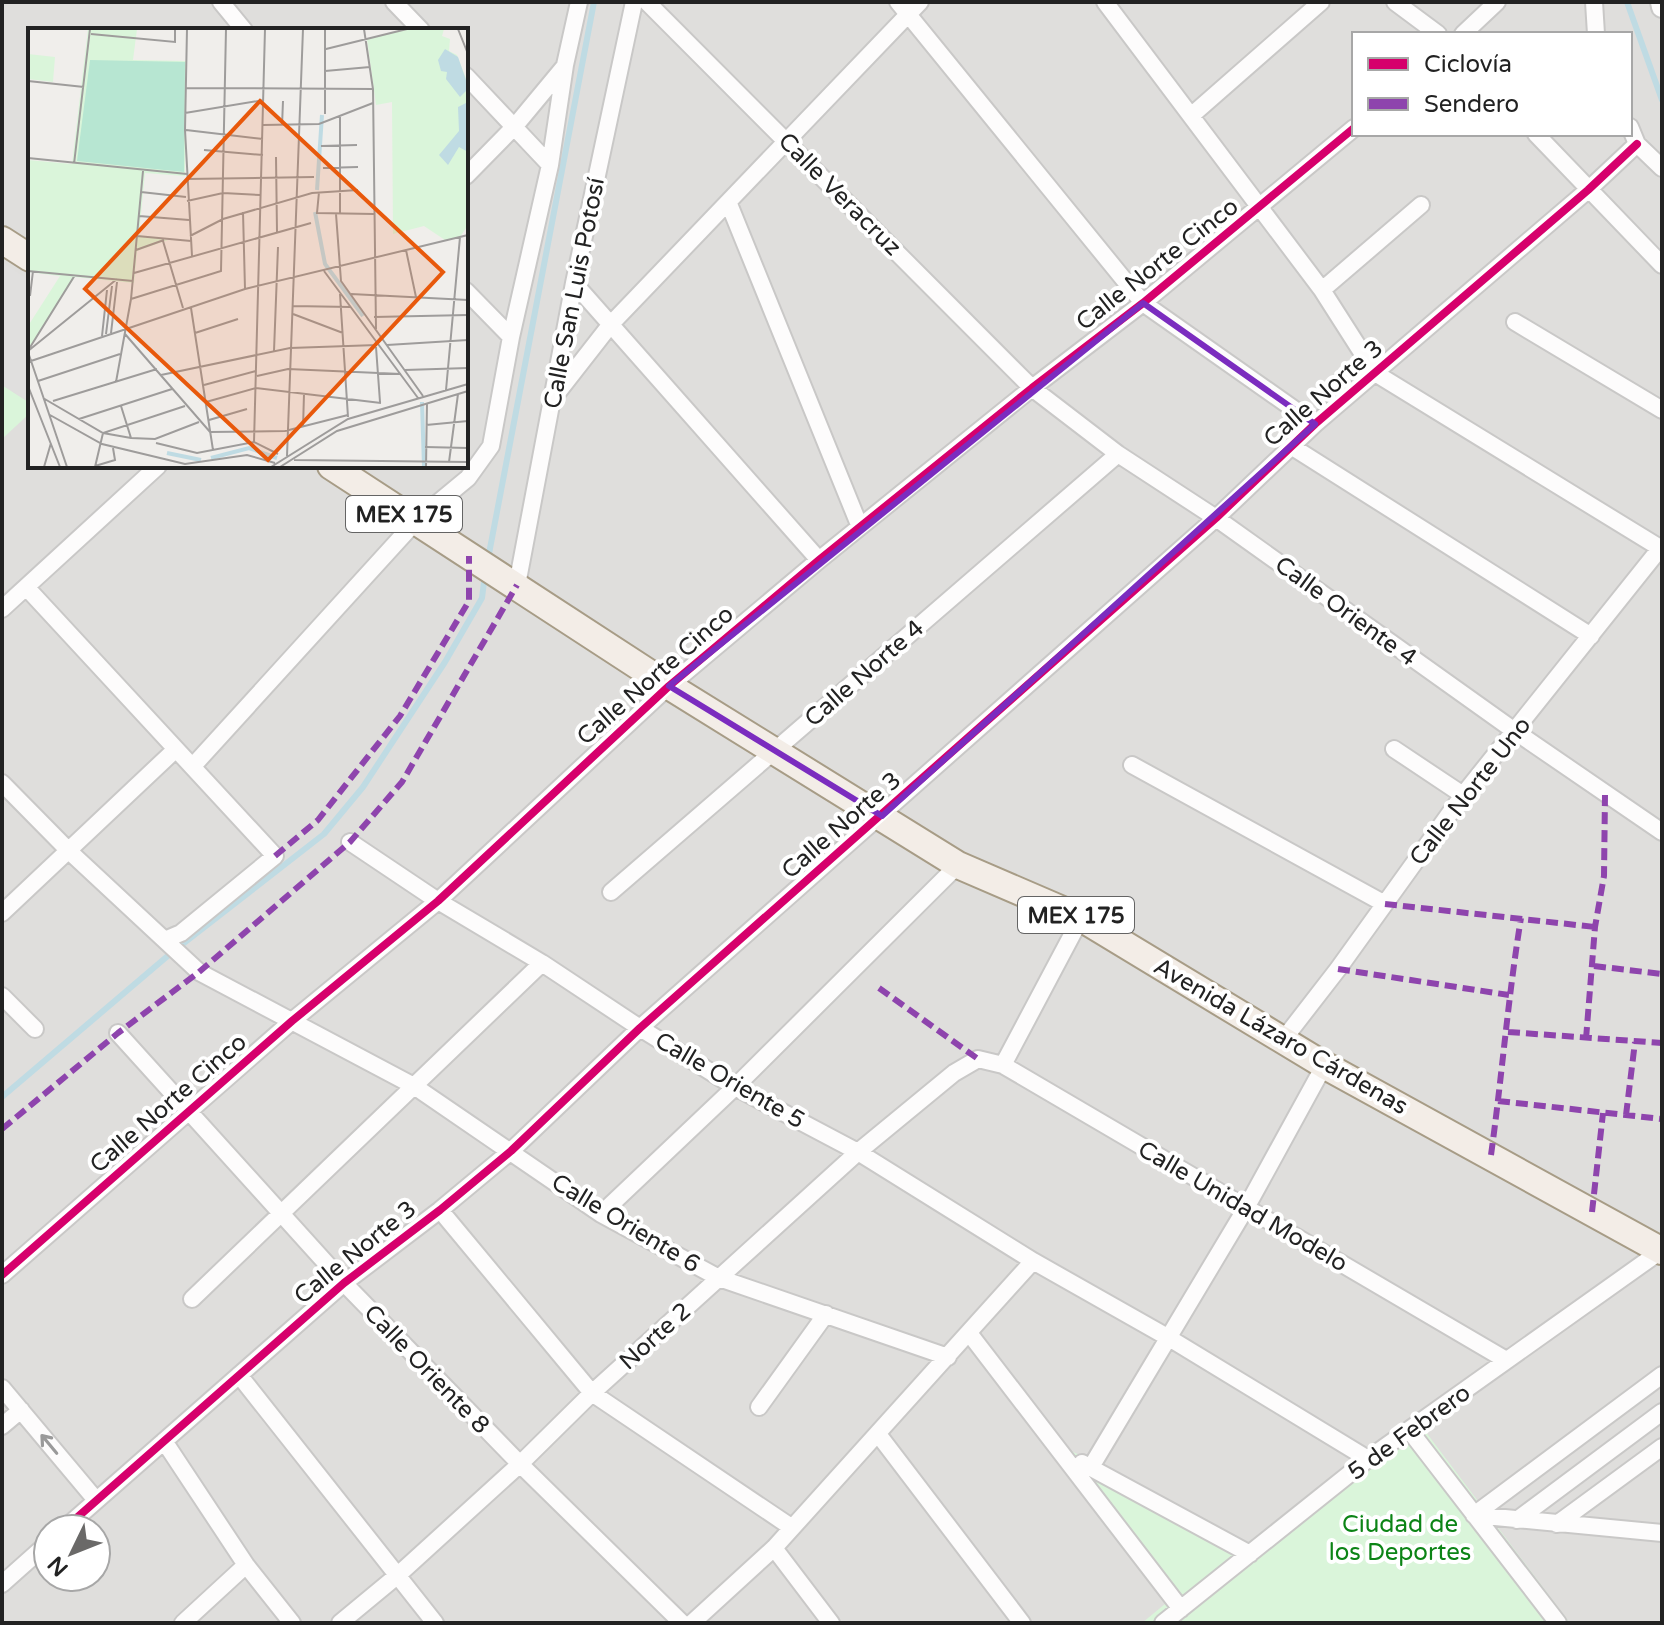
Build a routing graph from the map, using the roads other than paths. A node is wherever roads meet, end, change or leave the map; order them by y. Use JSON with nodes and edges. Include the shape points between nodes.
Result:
{"nodes":[{"id":1,"x":221,"y":2,"type":"edge"},
{"id":2,"x":394,"y":2,"type":"edge"},
{"id":3,"x":579,"y":2,"type":"edge"},
{"id":4,"x":634,"y":2,"type":"edge"},
{"id":5,"x":647,"y":2,"type":"edge"},
{"id":6,"x":1105,"y":2,"type":"edge"},
{"id":7,"x":1321,"y":2,"type":"edge"},
{"id":8,"x":1395,"y":2,"type":"edge"},
{"id":9,"x":1497,"y":2,"type":"edge"},
{"id":10,"x":1594,"y":2,"type":"edge"},
{"id":11,"x":909,"y":6,"type":"edge"},
{"id":12,"x":234,"y":26,"type":"edge"},
{"id":13,"x":419,"y":28,"type":"edge"},
{"id":14,"x":1435,"y":32,"type":"edge"},
{"id":15,"x":1465,"y":32,"type":"edge"},
{"id":16,"x":1596,"y":32,"type":"edge"},
{"id":17,"x":565,"y":65,"type":"junction"},
{"id":18,"x":468,"y":78,"type":"edge"},
{"id":19,"x":1192,"y":115,"type":"junction"},
{"id":20,"x":515,"y":126,"type":"junction"},
{"id":21,"x":1352,"y":130,"type":"edge"},
{"id":22,"x":1632,"y":132,"type":"edge"},
{"id":23,"x":1538,"y":136,"type":"edge"},
{"id":24,"x":788,"y":141,"type":"junction"},
{"id":25,"x":1637,"y":144,"type":"junction"},
{"id":26,"x":550,"y":165,"type":"junction"},
{"id":27,"x":1662,"y":168,"type":"edge"},
{"id":28,"x":468,"y":174,"type":"edge"},
{"id":29,"x":1588,"y":190,"type":"junction"},
{"id":30,"x":729,"y":204,"type":"junction"},
{"id":31,"x":1421,"y":205,"type":"dead end"},
{"id":32,"x":1260,"y":208,"type":"junction"},
{"id":33,"x":2,"y":240,"type":"edge"},
{"id":34,"x":28,"y":257,"type":"edge"},
{"id":35,"x":1662,"y":265,"type":"edge"},
{"id":36,"x":574,"y":283,"type":"junction"},
{"id":37,"x":1322,"y":290,"type":"junction"},
{"id":38,"x":468,"y":293,"type":"edge"},
{"id":39,"x":1143,"y":303,"type":"junction"},
{"id":40,"x":1515,"y":322,"type":"dead end"},
{"id":41,"x":611,"y":324,"type":"junction"},
{"id":42,"x":511,"y":337,"type":"junction"},
{"id":43,"x":1375,"y":373,"type":"junction"},
{"id":44,"x":1032,"y":388,"type":"junction"},
{"id":45,"x":553,"y":399,"type":"junction"},
{"id":46,"x":1662,"y":410,"type":"edge"},
{"id":47,"x":1315,"y":424,"type":"junction"},
{"id":48,"x":1291,"y":446,"type":"junction"},
{"id":49,"x":1118,"y":454,"type":"junction"},
{"id":50,"x":156,"y":468,"type":"edge"},
{"id":51,"x":334,"y":468,"type":"edge"},
{"id":52,"x":1216,"y":518,"type":"junction"},
{"id":53,"x":416,"y":521,"type":"junction"},
{"id":54,"x":860,"y":527,"type":"junction"},
{"id":55,"x":1661,"y":547,"type":"edge"},
{"id":56,"x":819,"y":560,"type":"junction"},
{"id":57,"x":496,"y":572,"type":"junction"},
{"id":58,"x":26,"y":587,"type":"junction"},
{"id":59,"x":2,"y":609,"type":"edge"},
{"id":60,"x":1591,"y":636,"type":"junction"},
{"id":61,"x":669,"y":686,"type":"junction"},
{"id":62,"x":1516,"y":732,"type":"junction"},
{"id":63,"x":176,"y":749,"type":"junction"},
{"id":64,"x":1394,"y":749,"type":"dead end"},
{"id":65,"x":774,"y":750,"type":"junction"},
{"id":66,"x":1132,"y":765,"type":"dead end"},
{"id":67,"x":193,"y":766,"type":"junction"},
{"id":68,"x":2,"y":783,"type":"edge"},
{"id":69,"x":1463,"y":795,"type":"junction"},
{"id":70,"x":882,"y":816,"type":"junction"},
{"id":71,"x":1662,"y":832,"type":"edge"},
{"id":72,"x":350,"y":842,"type":"dead end"},
{"id":73,"x":70,"y":852,"type":"junction"},
{"id":74,"x":958,"y":865,"type":"junction"},
{"id":75,"x":611,"y":892,"type":"dead end"},
{"id":76,"x":438,"y":901,"type":"junction"},
{"id":77,"x":1385,"y":904,"type":"junction"},
{"id":78,"x":2,"y":913,"type":"edge"},
{"id":79,"x":1081,"y":918,"type":"junction"},
{"id":80,"x":169,"y":941,"type":"junction"},
{"id":81,"x":542,"y":963,"type":"junction"},
{"id":82,"x":2,"y":996,"type":"edge"},
{"id":83,"x":292,"y":1021,"type":"junction"},
{"id":84,"x":640,"y":1028,"type":"junction"},
{"id":85,"x":35,"y":1029,"type":"dead end"},
{"id":86,"x":118,"y":1033,"type":"dead end"},
{"id":87,"x":1283,"y":1040,"type":"junction"},
{"id":88,"x":978,"y":1059,"type":"joint"},
{"id":89,"x":1003,"y":1065,"type":"junction"},
{"id":90,"x":1319,"y":1075,"type":"dead end"},
{"id":91,"x":414,"y":1086,"type":"junction"},
{"id":92,"x":735,"y":1087,"type":"junction"},
{"id":93,"x":188,"y":1112,"type":"junction"},
{"id":94,"x":511,"y":1151,"type":"junction"},
{"id":95,"x":858,"y":1152,"type":"junction"},
{"id":96,"x":1246,"y":1208,"type":"junction"},
{"id":97,"x":440,"y":1210,"type":"junction"},
{"id":98,"x":281,"y":1214,"type":"junction"},
{"id":99,"x":601,"y":1214,"type":"junction"},
{"id":100,"x":1662,"y":1251,"type":"edge"},
{"id":101,"x":1033,"y":1261,"type":"junction"},
{"id":102,"x":2,"y":1275,"type":"edge"},
{"id":103,"x":719,"y":1278,"type":"junction"},
{"id":104,"x":344,"y":1283,"type":"junction"},
{"id":105,"x":192,"y":1299,"type":"dead end"},
{"id":106,"x":826,"y":1314,"type":"junction"},
{"id":107,"x":969,"y":1333,"type":"junction"},
{"id":108,"x":1169,"y":1338,"type":"junction"},
{"id":109,"x":948,"y":1357,"type":"junction"},
{"id":110,"x":1506,"y":1360,"type":"junction"},
{"id":111,"x":239,"y":1375,"type":"junction"},
{"id":112,"x":1662,"y":1375,"type":"edge"},
{"id":113,"x":2,"y":1388,"type":"edge"},
{"id":114,"x":592,"y":1393,"type":"junction"},
{"id":115,"x":759,"y":1407,"type":"dead end"},
{"id":116,"x":21,"y":1410,"type":"junction"},
{"id":117,"x":1662,"y":1412,"type":"edge"},
{"id":118,"x":2,"y":1426,"type":"edge"},
{"id":119,"x":1410,"y":1431,"type":"junction"},
{"id":120,"x":878,"y":1434,"type":"junction"},
{"id":121,"x":164,"y":1441,"type":"junction"},
{"id":122,"x":1662,"y":1447,"type":"edge"},
{"id":123,"x":1062,"y":1454,"type":"junction"},
{"id":124,"x":1368,"y":1459,"type":"junction"},
{"id":125,"x":520,"y":1464,"type":"junction"},
{"id":126,"x":1091,"y":1467,"type":"junction"},
{"id":127,"x":96,"y":1500,"type":"junction"},
{"id":128,"x":82,"y":1513,"type":"edge"},
{"id":129,"x":1474,"y":1515,"type":"junction"},
{"id":130,"x":1517,"y":1520,"type":"junction"},
{"id":131,"x":1557,"y":1524,"type":"junction"},
{"id":132,"x":791,"y":1527,"type":"junction"},
{"id":133,"x":1662,"y":1533,"type":"edge"},
{"id":134,"x":774,"y":1548,"type":"junction"},
{"id":135,"x":1250,"y":1554,"type":"junction"},
{"id":136,"x":32,"y":1557,"type":"edge"},
{"id":137,"x":246,"y":1565,"type":"junction"},
{"id":138,"x":398,"y":1575,"type":"junction"},
{"id":139,"x":2,"y":1584,"type":"edge"},
{"id":140,"x":1181,"y":1609,"type":"junction"},
{"id":141,"x":183,"y":1623,"type":"edge"},
{"id":142,"x":292,"y":1623,"type":"edge"},
{"id":143,"x":340,"y":1623,"type":"edge"},
{"id":144,"x":435,"y":1623,"type":"edge"},
{"id":145,"x":682,"y":1623,"type":"edge"},
{"id":146,"x":692,"y":1623,"type":"edge"},
{"id":147,"x":831,"y":1623,"type":"edge"},
{"id":148,"x":1022,"y":1623,"type":"edge"},
{"id":149,"x":1163,"y":1623,"type":"edge"},
{"id":150,"x":1558,"y":1623,"type":"edge"}],
"edges":[{"from":1,"to":12,"type":"street"},
{"from":2,"to":13,"type":"street"},
{"from":3,"to":17,"type":"street","name":"Calle San Luis Potosí"},
{"from":4,"to":36,"type":"street","name":"Calle San Luis Potosí"},
{"from":5,"to":24,"type":"street","name":"Calle Veracruz"},
{"from":6,"to":19,"type":"street"},
{"from":7,"to":19,"type":"street"},
{"from":8,"to":14,"type":"street"},
{"from":9,"to":15,"type":"street"},
{"from":10,"to":16,"type":"street"},
{"from":11,"to":24,"type":"street"},
{"from":11,"to":39,"type":"street"},
{"from":17,"to":20,"type":"street"},
{"from":17,"to":26,"type":"street","name":"Calle San Luis Potosí"},
{"from":18,"to":20,"type":"street"},
{"from":19,"to":32,"type":"street"},
{"from":20,"to":26,"type":"street"},
{"from":20,"to":28,"type":"street"},
{"from":21,"to":32,"type":"street","name":"Calle Norte Cinco"},
{"from":22,"to":25,"type":"street"},
{"from":23,"to":29,"type":"street"},
{"from":24,"to":30,"type":"street"},
{"from":24,"to":44,"type":"street","name":"Calle Veracruz"},
{"from":25,"to":27,"type":"street"},
{"from":25,"to":29,"type":"street","name":"Calle Norte 3"},
{"from":26,"to":42,"type":"street","name":"Calle San Luis Potosí"},
{"from":29,"to":35,"type":"street"},
{"from":29,"to":43,"type":"street","name":"Calle Norte 3"},
{"from":30,"to":41,"type":"street"},
{"from":30,"to":54,"type":"street"},
{"from":31,"to":37,"type":"street"},
{"from":32,"to":37,"type":"street"},
{"from":32,"to":39,"type":"street","name":"Calle Norte Cinco"},
{"from":33,"to":34,"type":"main road"},
{"from":36,"to":41,"type":"street"},
{"from":36,"to":45,"type":"street","name":"Calle San Luis Potosí"},
{"from":37,"to":43,"type":"street"},
{"from":38,"to":42,"type":"street"},
{"from":39,"to":44,"type":"street","name":"Calle Norte Cinco"},
{"from":39,"to":47,"type":"street"},
{"from":40,"to":46,"type":"street"},
{"from":41,"to":45,"type":"street"},
{"from":41,"to":56,"type":"street"},
{"from":42,"to":53,"type":"street","name":"Calle San Luis Potosí","via":[[491,446],[468,478]]},
{"from":43,"to":47,"type":"street","name":"Calle Norte 3"},
{"from":43,"to":55,"type":"street"},
{"from":44,"to":49,"type":"street","name":"Calle Oriente 4"},
{"from":44,"to":54,"type":"street","name":"Calle Norte Cinco"},
{"from":45,"to":57,"type":"street","name":"Calle San Luis Potosí"},
{"from":47,"to":48,"type":"street","name":"Calle Norte 3"},
{"from":48,"to":52,"type":"street","name":"Calle Norte 3"},
{"from":48,"to":60,"type":"street"},
{"from":49,"to":52,"type":"street","name":"Calle Oriente 4"},
{"from":49,"to":65,"type":"street","name":"Calle Norte 4"},
{"from":50,"to":58,"type":"street"},
{"from":51,"to":53,"type":"main road","name":"Avenida Lázaro Cárdenas","number":"MEX 175"},
{"from":52,"to":62,"type":"street","name":"Calle Oriente 4"},
{"from":52,"to":70,"type":"street","name":"Calle Norte 3"},
{"from":53,"to":57,"type":"main road","name":"Avenida Lázaro Cárdenas","number":"MEX 175"},
{"from":53,"to":67,"type":"street","name":"Calle San Luis Potosí"},
{"from":54,"to":56,"type":"street","name":"Calle Norte Cinco"},
{"from":55,"to":60,"type":"street","name":"Calle Norte Uno"},
{"from":56,"to":61,"type":"street","name":"Calle Norte Cinco"},
{"from":57,"to":61,"type":"main road","name":"Avenida Lázaro Cárdenas","number":"MEX 175"},
{"from":58,"to":59,"type":"street"},
{"from":58,"to":63,"type":"street"},
{"from":60,"to":62,"type":"street","name":"Calle Norte Uno"},
{"from":61,"to":65,"type":"main road","name":"Avenida Lázaro Cárdenas","number":"MEX 175"},
{"from":61,"to":76,"type":"street","name":"Calle Norte Cinco"},
{"from":62,"to":69,"type":"street","name":"Calle Norte Uno"},
{"from":62,"to":71,"type":"street","name":"Calle Oriente 4"},
{"from":63,"to":67,"type":"street"},
{"from":63,"to":73,"type":"street"},
{"from":64,"to":69,"type":"street"},
{"from":65,"to":70,"type":"main road","name":"Avenida Lázaro Cárdenas","number":"MEX 175"},
{"from":65,"to":75,"type":"street","name":"Calle Norte 4"},
{"from":66,"to":77,"type":"street"},
{"from":67,"to":80,"type":"street","via":[[275,856]]},
{"from":68,"to":73,"type":"street","name":"Calle Oriente 6"},
{"from":69,"to":77,"type":"street","name":"Calle Norte Uno"},
{"from":70,"to":74,"type":"main road","name":"Avenida Lázaro Cárdenas","number":"MEX 175"},
{"from":70,"to":84,"type":"street","name":"Calle Norte 3"},
{"from":72,"to":76,"type":"street","name":"Calle Oriente 5"},
{"from":73,"to":78,"type":"street"},
{"from":73,"to":80,"type":"street","name":"Calle Oriente 6"},
{"from":74,"to":79,"type":"main road","name":"Avenida Lázaro Cárdenas","number":"MEX 175"},
{"from":74,"to":92,"type":"street"},
{"from":76,"to":81,"type":"street","name":"Calle Oriente 5"},
{"from":76,"to":83,"type":"street","name":"Calle Norte Cinco"},
{"from":77,"to":87,"type":"street","name":"Calle Norte Uno"},
{"from":79,"to":87,"type":"main road","name":"Avenida Lázaro Cárdenas","number":"MEX 175"},
{"from":79,"to":89,"type":"street"},
{"from":80,"to":83,"type":"street","name":"Calle Oriente 6","via":[[194,967]]},
{"from":81,"to":84,"type":"street","name":"Calle Oriente 5"},
{"from":81,"to":91,"type":"street"},
{"from":82,"to":85,"type":"street"},
{"from":83,"to":91,"type":"street","name":"Calle Oriente 6"},
{"from":83,"to":93,"type":"street","name":"Calle Norte Cinco"},
{"from":84,"to":92,"type":"street","name":"Calle Oriente 5"},
{"from":84,"to":94,"type":"street","name":"Calle Norte 3"},
{"from":86,"to":93,"type":"street","name":"Calle Oriente 8"},
{"from":87,"to":100,"type":"main road","name":"Avenida Lázaro Cárdenas","number":"MEX 175"},
{"from":88,"to":89,"type":"street","name":"Calle Unidad Modelo"},
{"from":88,"to":95,"type":"street","name":"Norte 2"},
{"from":89,"to":96,"type":"street","name":"Calle Unidad Modelo"},
{"from":90,"to":96,"type":"street"},
{"from":91,"to":94,"type":"street","name":"Calle Oriente 6"},
{"from":91,"to":98,"type":"street"},
{"from":92,"to":95,"type":"street","name":"Calle Oriente 5"},
{"from":92,"to":99,"type":"street"},
{"from":93,"to":98,"type":"street","name":"Calle Oriente 8"},
{"from":93,"to":102,"type":"street","name":"Calle Norte Cinco"},
{"from":94,"to":97,"type":"street","name":"Calle Norte 3"},
{"from":94,"to":99,"type":"street","name":"Calle Oriente 6"},
{"from":95,"to":101,"type":"street","name":"Calle Oriente 5"},
{"from":95,"to":103,"type":"street","name":"Norte 2"},
{"from":96,"to":108,"type":"street"},
{"from":96,"to":110,"type":"street","name":"Calle Unidad Modelo"},
{"from":97,"to":104,"type":"street","name":"Calle Norte 3"},
{"from":97,"to":114,"type":"street"},
{"from":98,"to":104,"type":"street","name":"Calle Oriente 8"},
{"from":98,"to":105,"type":"street"},
{"from":99,"to":103,"type":"street","name":"Calle Oriente 6"},
{"from":100,"to":110,"type":"street","name":"5 de Febrero"},
{"from":101,"to":107,"type":"street"},
{"from":101,"to":108,"type":"street","name":"Calle Oriente 5"},
{"from":103,"to":106,"type":"street","name":"Calle Oriente 6"},
{"from":103,"to":114,"type":"street","name":"Norte 2"},
{"from":104,"to":111,"type":"street","name":"Calle Norte 3"},
{"from":104,"to":125,"type":"street","name":"Calle Oriente 8"},
{"from":106,"to":109,"type":"street","name":"Calle Oriente 6"},
{"from":106,"to":115,"type":"street"},
{"from":107,"to":109,"type":"street"},
{"from":107,"to":123,"type":"street"},
{"from":108,"to":124,"type":"street","name":"Calle Oriente 5"},
{"from":108,"to":126,"type":"street"},
{"from":109,"to":120,"type":"street"},
{"from":110,"to":119,"type":"street","name":"5 de Febrero"},
{"from":111,"to":121,"type":"street","name":"Calle Norte 3"},
{"from":111,"to":138,"type":"street"},
{"from":112,"to":129,"type":"street"},
{"from":113,"to":116,"type":"street"},
{"from":114,"to":125,"type":"street","name":"Norte 2"},
{"from":114,"to":132,"type":"street"},
{"from":116,"to":118,"type":"street"},
{"from":127,"to":116,"type":"street","one_way":true},
{"from":117,"to":130,"type":"street"},
{"from":119,"to":124,"type":"street","name":"5 de Febrero"},
{"from":119,"to":129,"type":"street"},
{"from":120,"to":132,"type":"street"},
{"from":120,"to":148,"type":"street"},
{"from":121,"to":127,"type":"street","name":"Calle Norte 3"},
{"from":121,"to":137,"type":"street"},
{"from":122,"to":131,"type":"street"},
{"from":123,"to":126,"type":"street"},
{"from":123,"to":140,"type":"street"},
{"from":124,"to":135,"type":"street","name":"5 de Febrero"},
{"from":125,"to":138,"type":"street","name":"Norte 2"},
{"from":125,"to":145,"type":"street","name":"Calle Oriente 8"},
{"from":126,"to":135,"type":"street"},
{"from":127,"to":128,"type":"street","name":"Calle Norte 3"},
{"from":129,"to":130,"type":"street"},
{"from":129,"to":150,"type":"street"},
{"from":130,"to":131,"type":"street"},
{"from":131,"to":133,"type":"street"},
{"from":132,"to":134,"type":"street"},
{"from":134,"to":146,"type":"street"},
{"from":134,"to":147,"type":"street"},
{"from":135,"to":140,"type":"street","name":"5 de Febrero"},
{"from":136,"to":139,"type":"street"},
{"from":137,"to":141,"type":"street"},
{"from":137,"to":142,"type":"street"},
{"from":138,"to":143,"type":"street","name":"Norte 2"},
{"from":138,"to":144,"type":"street"},
{"from":140,"to":149,"type":"street","name":"5 de Febrero"}]}
